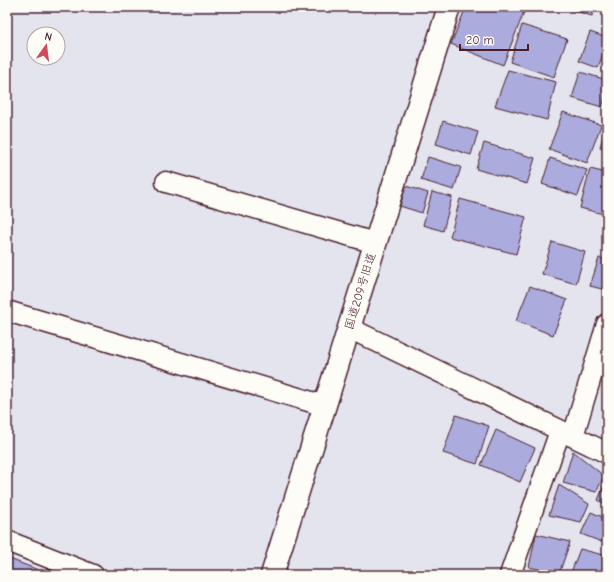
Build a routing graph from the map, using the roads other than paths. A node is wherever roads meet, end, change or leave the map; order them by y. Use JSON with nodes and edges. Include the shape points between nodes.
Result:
{"nodes":[{"id":1,"x":449,"y":7,"type":"edge"},
{"id":2,"x":166,"y":182,"type":"dead end"},
{"id":3,"x":375,"y":243,"type":"junction"},
{"id":4,"x":7,"y":311,"type":"edge"},
{"id":5,"x":607,"y":324,"type":"edge"},
{"id":6,"x":349,"y":328,"type":"junction"},
{"id":7,"x":325,"y":406,"type":"junction"},
{"id":8,"x":566,"y":434,"type":"junction"},
{"id":9,"x":607,"y":453,"type":"edge"},
{"id":10,"x":7,"y":541,"type":"edge"},
{"id":11,"x":93,"y":575,"type":"edge"},
{"id":12,"x":272,"y":575,"type":"edge"},
{"id":13,"x":510,"y":575,"type":"edge"}],
"edges":[{"from":1,"to":3,"type":"street","name":"国道209号旧道"},
{"from":2,"to":3,"type":"street"},
{"from":3,"to":6,"type":"street","name":"国道209号旧道"},
{"from":4,"to":7,"type":"street"},
{"from":5,"to":8,"type":"street"},
{"from":6,"to":7,"type":"street","name":"国道209号旧道"},
{"from":6,"to":8,"type":"street"},
{"from":7,"to":12,"type":"street","name":"国道209号旧道"},
{"from":8,"to":9,"type":"street"},
{"from":8,"to":13,"type":"street"},
{"from":10,"to":11,"type":"street"}]}
